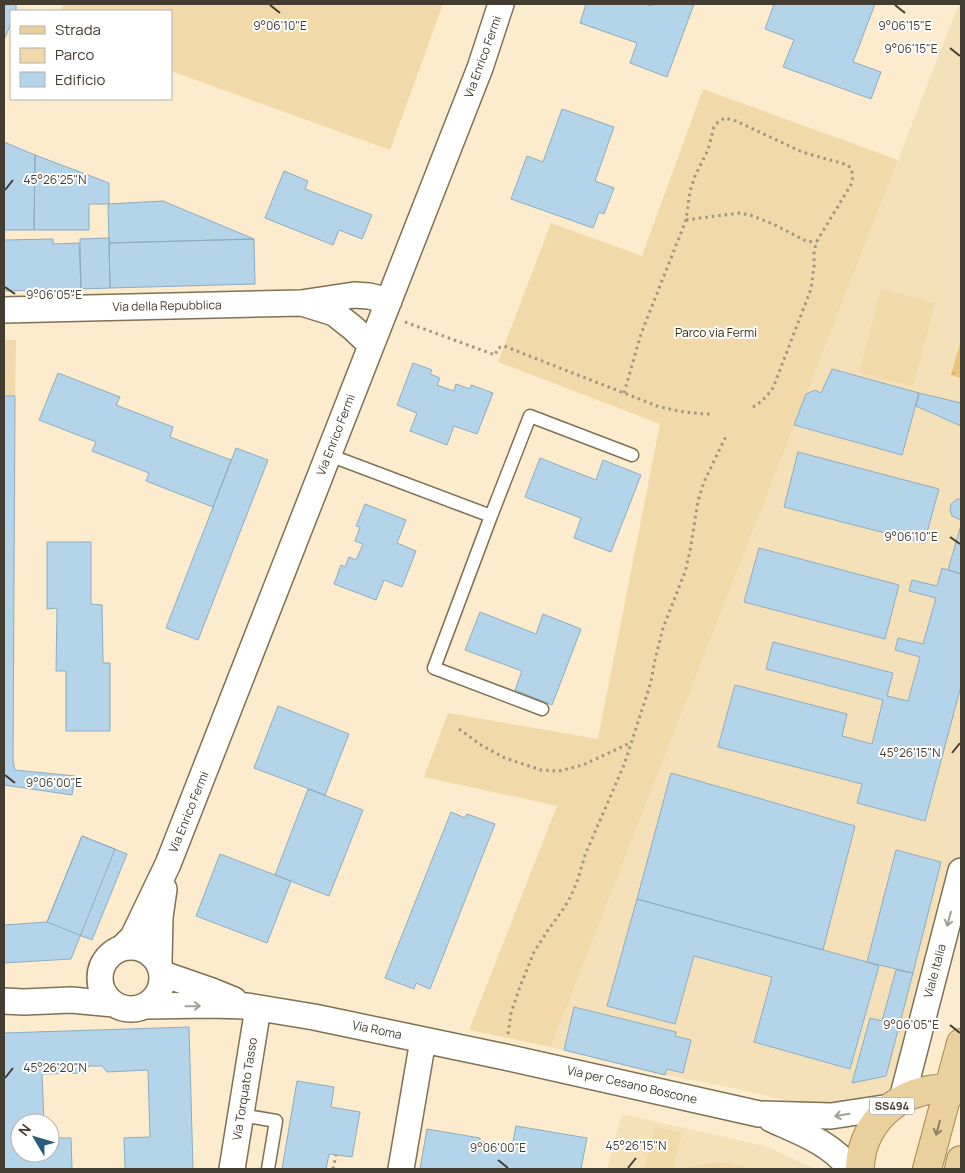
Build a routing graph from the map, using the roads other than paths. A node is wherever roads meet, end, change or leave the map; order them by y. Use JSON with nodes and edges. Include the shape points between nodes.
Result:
{"nodes":[{"id":1,"x":501,"y":4,"type":"edge"},
{"id":2,"x":301,"y":303,"type":"junction"},
{"id":3,"x":386,"y":308,"type":"junction"},
{"id":4,"x":4,"y":310,"type":"edge"},
{"id":5,"x":372,"y":345,"type":"junction"},
{"id":6,"x":329,"y":454,"type":"junction"},
{"id":7,"x":632,"y":455,"type":"dead end"},
{"id":8,"x":492,"y":516,"type":"junction"},
{"id":9,"x":542,"y":708,"type":"dead end"},
{"id":10,"x":168,"y":864,"type":"junction"},
{"id":11,"x":961,"y":872,"type":"edge"},
{"id":12,"x":123,"y":947,"type":"junction"},
{"id":13,"x":161,"y":967,"type":"junction"},
{"id":14,"x":100,"y":973,"type":"junction"},
{"id":15,"x":71,"y":1000,"type":"junction"},
{"id":16,"x":4,"y":1002,"type":"edge"},
{"id":17,"x":114,"y":1004,"type":"junction"},
{"id":18,"x":145,"y":1006,"type":"junction"},
{"id":19,"x":253,"y":1007,"type":"junction"},
{"id":20,"x":423,"y":1040,"type":"junction"},
{"id":21,"x":961,"y":1043,"type":"edge"},
{"id":22,"x":505,"y":1057,"type":"joint"},
{"id":23,"x":955,"y":1089,"type":"edge"},
{"id":24,"x":896,"y":1103,"type":"junction"},
{"id":25,"x":759,"y":1114,"type":"junction"},
{"id":26,"x":241,"y":1115,"type":"junction"},
{"id":27,"x":961,"y":1160,"type":"edge"},
{"id":28,"x":232,"y":1169,"type":"edge"},
{"id":29,"x":268,"y":1169,"type":"edge"},
{"id":30,"x":401,"y":1169,"type":"edge"},
{"id":31,"x":850,"y":1169,"type":"edge"},
{"id":32,"x":860,"y":1169,"type":"edge"},
{"id":33,"x":927,"y":1169,"type":"edge"},
{"id":34,"x":959,"y":1169,"type":"edge"}],
"edges":[{"from":1,"to":3,"type":"street","name":"Via Enrico Fermi","via":[[480,68]]},
{"from":2,"to":3,"type":"street","name":"Via della Repubblica","via":[[354,295],[369,296]]},
{"from":2,"to":4,"type":"street","name":"Via della Repubblica"},
{"from":2,"to":5,"type":"street","name":"Via della Repubblica","via":[[334,313]]},
{"from":3,"to":5,"type":"street","name":"Via Enrico Fermi"},
{"from":5,"to":6,"type":"street","name":"Via Enrico Fermi"},
{"from":6,"to":8,"type":"lane"},
{"from":6,"to":10,"type":"street","name":"Via Enrico Fermi"},
{"from":7,"to":8,"type":"lane","via":[[530,416]]},
{"from":8,"to":9,"type":"lane","via":[[434,668]]},
{"from":10,"to":12,"type":"street","name":"Via Enrico Fermi","via":[[133,937]]},
{"from":10,"to":13,"type":"street","name":"Via Enrico Fermi","via":[[160,917]]},
{"from":11,"to":24,"type":"street","name":"Viale Italia","one_way":true},
{"from":12,"to":13,"type":"street","via":[[143,948],[152,953]]},
{"from":12,"to":14,"type":"street","via":[[112,952]]},
{"from":13,"to":18,"type":"street","via":[[162,987]]},
{"from":13,"to":19,"type":"street","name":"Via Roma"},
{"from":14,"to":15,"type":"street","via":[[98,980]]},
{"from":14,"to":17,"type":"street","via":[[100,985]]},
{"from":15,"to":16,"type":"street"},
{"from":15,"to":17,"type":"street"},
{"from":17,"to":18,"type":"street","via":[[134,1009]]},
{"from":18,"to":19,"type":"street","name":"Via Roma","one_way":true},
{"from":19,"to":20,"type":"street","name":"Via Roma"},
{"from":19,"to":26,"type":"street","name":"Via Torquato Tasso"},
{"from":20,"to":22,"type":"street","name":"Via Roma"},
{"from":20,"to":30,"type":"street"},
{"from":21,"to":23,"type":"main road"},
{"from":22,"to":25,"type":"street","name":"Via per Cesano Boscone"},
{"from":23,"to":24,"type":"main road","number":"SS494","via":[[933,1088]]},
{"from":23,"to":33,"type":"main road","one_way":true},
{"from":24,"to":25,"type":"street","name":"Via per Cesano Boscone","one_way":true,"via":[[831,1116]]},
{"from":24,"to":32,"type":"main road","number":"SS494","via":[[875,1123],[865,1141]]},
{"from":25,"to":31,"type":"street","name":"Via per Cesano Boscone","via":[[828,1147]]},
{"from":26,"to":28,"type":"street","name":"Via Torquato Tasso"},
{"from":26,"to":29,"type":"lane","via":[[276,1121]]},
{"from":27,"to":34,"type":"main road"}]}
